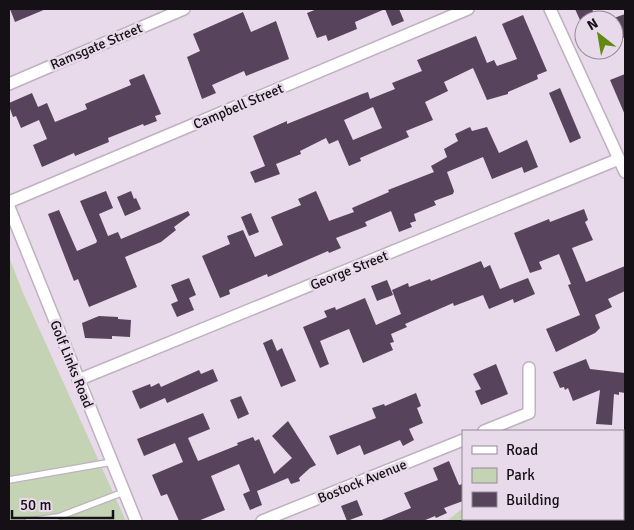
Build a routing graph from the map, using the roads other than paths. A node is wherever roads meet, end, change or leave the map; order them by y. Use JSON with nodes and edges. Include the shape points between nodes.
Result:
{"nodes":[{"id":1,"x":184,"y":9,"type":"edge"},
{"id":2,"x":468,"y":9,"type":"edge"},
{"id":3,"x":550,"y":9,"type":"edge"},
{"id":4,"x":9,"y":84,"type":"edge"},
{"id":5,"x":619,"y":159,"type":"junction"},
{"id":6,"x":625,"y":172,"type":"edge"},
{"id":7,"x":9,"y":202,"type":"edge"},
{"id":8,"x":9,"y":207,"type":"edge"},
{"id":9,"x":529,"y":368,"type":"dead end"},
{"id":10,"x":78,"y":380,"type":"junction"},
{"id":11,"x":486,"y":430,"type":"edge"},
{"id":12,"x":462,"y":440,"type":"edge"},
{"id":13,"x":112,"y":462,"type":"junction"},
{"id":14,"x":9,"y":480,"type":"edge"},
{"id":15,"x":124,"y":492,"type":"junction"},
{"id":16,"x":28,"y":521,"type":"edge"},
{"id":17,"x":136,"y":521,"type":"edge"},
{"id":18,"x":262,"y":521,"type":"edge"}],
"edges":[{"from":1,"to":4,"type":"street","name":"Ramsgate Street"},
{"from":2,"to":7,"type":"street","name":"Campbell Street"},
{"from":3,"to":5,"type":"street"},
{"from":5,"to":6,"type":"street"},
{"from":5,"to":10,"type":"street","name":"George Street"},
{"from":8,"to":10,"type":"street","name":"Golf Links Road"},
{"from":9,"to":11,"type":"street","via":[[529,413]]},
{"from":10,"to":13,"type":"street","name":"Golf Links Road"},
{"from":12,"to":18,"type":"street","name":"Bostock Avenue"},
{"from":13,"to":14,"type":"lane"},
{"from":13,"to":15,"type":"street","name":"Golf Links Road"},
{"from":15,"to":16,"type":"lane","via":[[58,517]]},
{"from":15,"to":17,"type":"street","name":"Golf Links Road"}]}
